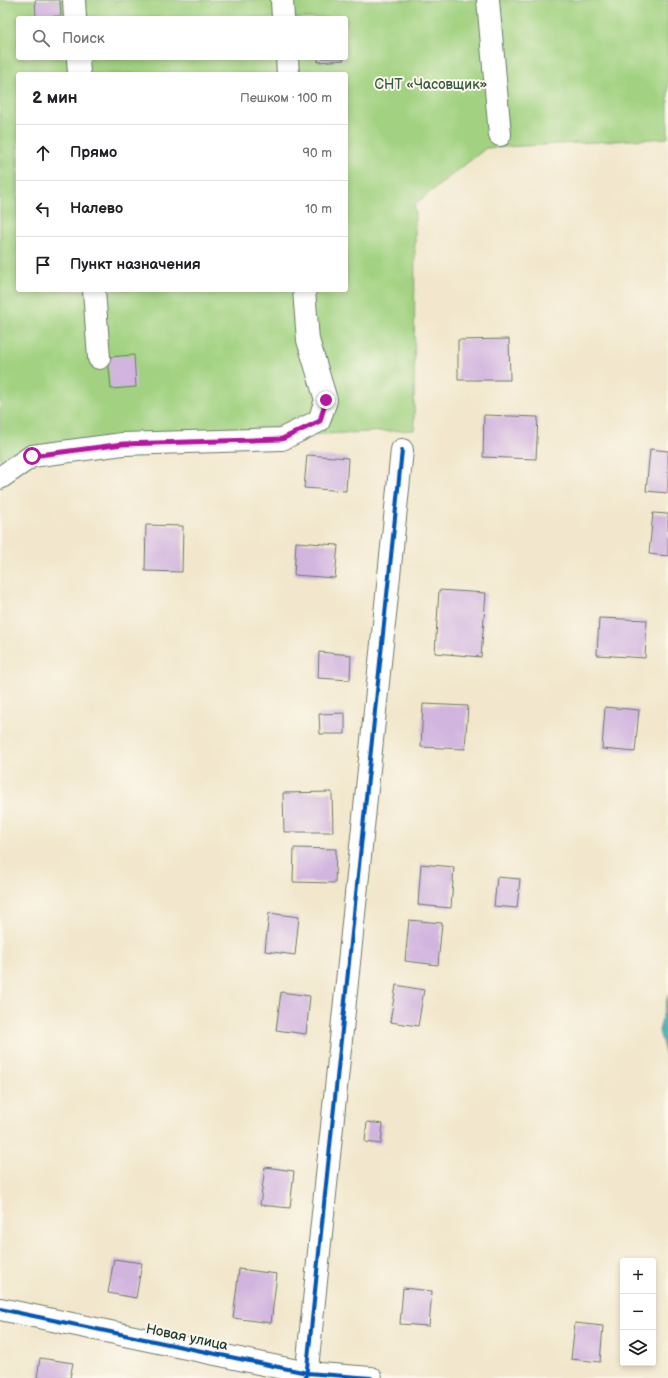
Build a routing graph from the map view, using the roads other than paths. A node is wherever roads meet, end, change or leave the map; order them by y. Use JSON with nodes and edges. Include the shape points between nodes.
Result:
{"nodes":[{"id":1,"x":74,"y":0,"type":"edge"},
{"id":2,"x":282,"y":0,"type":"edge"},
{"id":3,"x":488,"y":0,"type":"edge"},
{"id":4,"x":75,"y":16,"type":"edge"},
{"id":5,"x":283,"y":16,"type":"edge"},
{"id":6,"x":78,"y":60,"type":"edge"},
{"id":7,"x":286,"y":60,"type":"edge"},
{"id":8,"x":79,"y":72,"type":"edge"},
{"id":9,"x":288,"y":72,"type":"edge"},
{"id":10,"x":500,"y":135,"type":"dead end"},
{"id":11,"x":94,"y":292,"type":"edge"},
{"id":12,"x":304,"y":292,"type":"edge"},
{"id":13,"x":99,"y":358,"type":"dead end"},
{"id":14,"x":402,"y":450,"type":"dead end"},
{"id":15,"x":0,"y":478,"type":"edge"},
{"id":16,"x":0,"y":1309,"type":"edge"},
{"id":17,"x":307,"y":1376,"type":"edge"},
{"id":18,"x":371,"y":1378,"type":"edge"}],
"edges":[{"from":1,"to":4,"type":"street"},
{"from":2,"to":5,"type":"street"},
{"from":3,"to":10,"type":"street"},
{"from":6,"to":8,"type":"street"},
{"from":7,"to":9,"type":"street"},
{"from":11,"to":13,"type":"street"},
{"from":12,"to":15,"type":"street","via":[[308,340],[326,400],[320,421],[282,439],[123,444],[32,456]]},
{"from":14,"to":17,"type":"street"},
{"from":16,"to":17,"type":"street","name":"Новая улица"},
{"from":17,"to":18,"type":"street","name":"Новая улица"}]}
